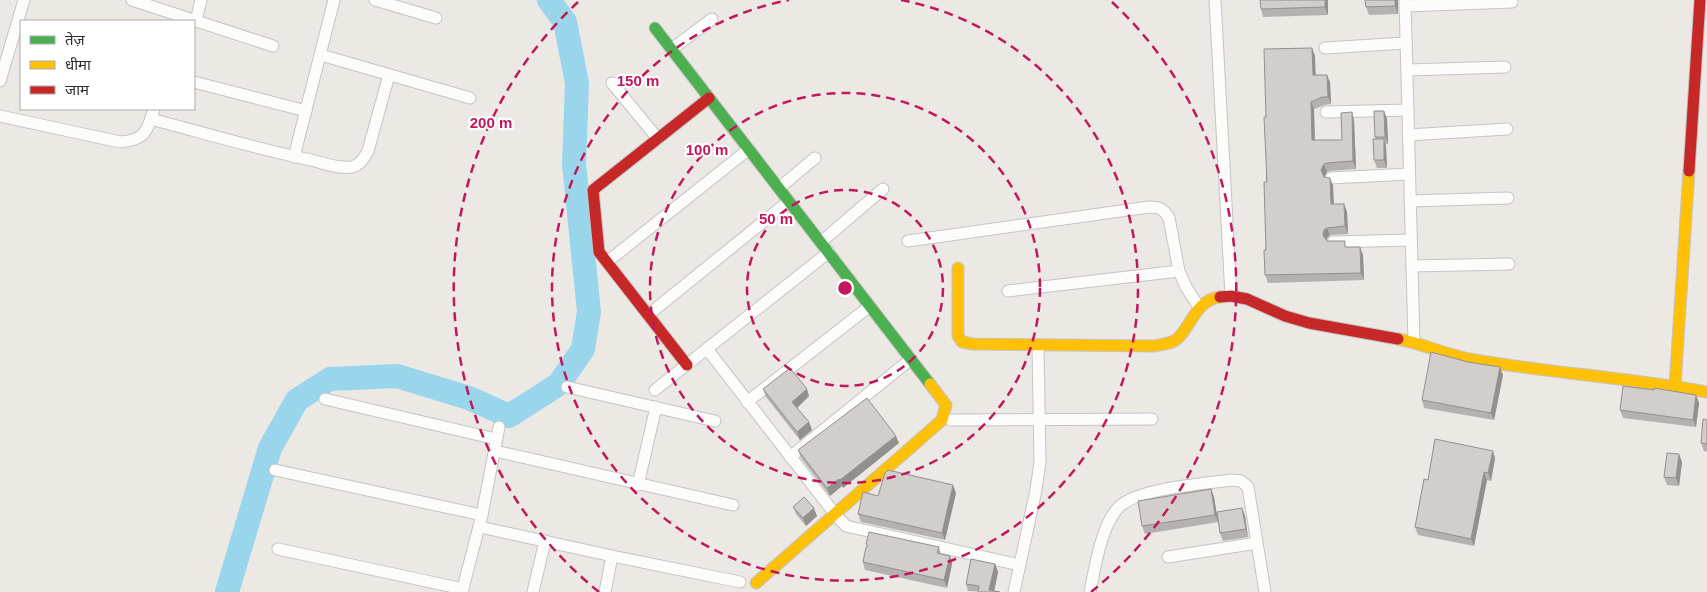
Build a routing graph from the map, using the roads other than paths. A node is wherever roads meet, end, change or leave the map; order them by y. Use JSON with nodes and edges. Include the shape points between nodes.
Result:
{"nodes":[{"id":1,"x":24,"y":0,"type":"edge"},
{"id":2,"x":132,"y":0,"type":"edge"},
{"id":3,"x":201,"y":0,"type":"edge"},
{"id":4,"x":334,"y":0,"type":"edge"},
{"id":5,"x":375,"y":0,"type":"edge"},
{"id":6,"x":1214,"y":0,"type":"edge"},
{"id":7,"x":1700,"y":0,"type":"edge"},
{"id":8,"x":1512,"y":2,"type":"dead end"},
{"id":9,"x":1405,"y":3,"type":"edge"},
{"id":10,"x":436,"y":18,"type":"dead end"},
{"id":11,"x":712,"y":19,"type":"dead end"},
{"id":12,"x":21,"y":20,"type":"edge"},
{"id":13,"x":193,"y":20,"type":"edge"},
{"id":14,"x":196,"y":21,"type":"joint"},
{"id":15,"x":655,"y":28,"type":"dead end"},
{"id":16,"x":18,"y":35,"type":"edge"},
{"id":17,"x":1406,"y":43,"type":"junction"},
{"id":18,"x":273,"y":46,"type":"dead end"},
{"id":19,"x":1325,"y":48,"type":"dead end"},
{"id":20,"x":672,"y":49,"type":"junction"},
{"id":21,"x":321,"y":55,"type":"junction"},
{"id":22,"x":1505,"y":68,"type":"dead end"},
{"id":23,"x":1407,"y":70,"type":"junction"},
{"id":24,"x":389,"y":75,"type":"junction"},
{"id":25,"x":0,"y":81,"type":"edge"},
{"id":26,"x":195,"y":82,"type":"edge"},
{"id":27,"x":612,"y":83,"type":"dead end"},
{"id":28,"x":470,"y":98,"type":"dead end"},
{"id":29,"x":710,"y":98,"type":"junction"},
{"id":30,"x":1408,"y":110,"type":"junction"},
{"id":31,"x":306,"y":111,"type":"junction"},
{"id":32,"x":1326,"y":112,"type":"dead end"},
{"id":33,"x":152,"y":114,"type":"edge"},
{"id":34,"x":0,"y":116,"type":"edge"},
{"id":35,"x":1507,"y":130,"type":"dead end"},
{"id":36,"x":1408,"y":135,"type":"junction"},
{"id":37,"x":658,"y":139,"type":"junction"},
{"id":38,"x":749,"y":149,"type":"junction"},
{"id":39,"x":294,"y":157,"type":"junction"},
{"id":40,"x":815,"y":158,"type":"dead end"},
{"id":41,"x":1409,"y":174,"type":"junction"},
{"id":42,"x":1330,"y":178,"type":"edge"},
{"id":43,"x":779,"y":188,"type":"junction"},
{"id":44,"x":883,"y":189,"type":"dead end"},
{"id":45,"x":1508,"y":198,"type":"dead end"},
{"id":46,"x":790,"y":201,"type":"junction"},
{"id":47,"x":1410,"y":202,"type":"junction"},
{"id":48,"x":1411,"y":240,"type":"junction"},
{"id":49,"x":908,"y":241,"type":"dead end"},
{"id":50,"x":821,"y":242,"type":"junction"},
{"id":51,"x":1333,"y":242,"type":"edge"},
{"id":52,"x":829,"y":252,"type":"junction"},
{"id":53,"x":607,"y":262,"type":"junction"},
{"id":54,"x":1509,"y":264,"type":"dead end"},
{"id":55,"x":1412,"y":266,"type":"junction"},
{"id":56,"x":958,"y":268,"type":"dead end"},
{"id":57,"x":1179,"y":271,"type":"junction"},
{"id":58,"x":1008,"y":291,"type":"dead end"},
{"id":59,"x":1231,"y":296,"type":"junction"},
{"id":60,"x":870,"y":306,"type":"junction"},
{"id":61,"x":1199,"y":307,"type":"junction"},
{"id":62,"x":648,"y":315,"type":"junction"},
{"id":63,"x":1414,"y":342,"type":"junction"},
{"id":64,"x":1038,"y":346,"type":"junction"},
{"id":65,"x":707,"y":349,"type":"junction"},
{"id":66,"x":911,"y":359,"type":"junction"},
{"id":67,"x":686,"y":365,"type":"junction"},
{"id":68,"x":1675,"y":386,"type":"junction"},
{"id":69,"x":567,"y":387,"type":"dead end"},
{"id":70,"x":655,"y":390,"type":"dead end"},
{"id":71,"x":1707,"y":392,"type":"edge"},
{"id":72,"x":325,"y":399,"type":"dead end"},
{"id":73,"x":747,"y":402,"type":"junction"},
{"id":74,"x":656,"y":407,"type":"junction"},
{"id":75,"x":1040,"y":419,"type":"junction"},
{"id":76,"x":1152,"y":419,"type":"dead end"},
{"id":77,"x":951,"y":420,"type":"dead end"},
{"id":78,"x":715,"y":421,"type":"dead end"},
{"id":79,"x":499,"y":427,"type":"dead end"},
{"id":80,"x":496,"y":445,"type":"junction"},
{"id":81,"x":790,"y":457,"type":"junction"},
{"id":82,"x":275,"y":470,"type":"dead end"},
{"id":83,"x":638,"y":484,"type":"junction"},
{"id":84,"x":733,"y":505,"type":"dead end"},
{"id":85,"x":835,"y":514,"type":"junction"},
{"id":86,"x":481,"y":521,"type":"junction"},
{"id":87,"x":545,"y":542,"type":"junction"},
{"id":88,"x":1257,"y":543,"type":"junction"},
{"id":89,"x":278,"y":549,"type":"dead end"},
{"id":90,"x":612,"y":556,"type":"junction"},
{"id":91,"x":1168,"y":557,"type":"dead end"},
{"id":92,"x":1020,"y":565,"type":"junction"},
{"id":93,"x":740,"y":582,"type":"dead end"},
{"id":94,"x":756,"y":583,"type":"dead end"},
{"id":95,"x":462,"y":591,"type":"edge"},
{"id":96,"x":533,"y":592,"type":"edge"},
{"id":97,"x":605,"y":592,"type":"edge"},
{"id":98,"x":1014,"y":592,"type":"edge"},
{"id":99,"x":1090,"y":592,"type":"edge"},
{"id":100,"x":1264,"y":592,"type":"edge"}],
"edges":[{"from":1,"to":12,"type":"street"},
{"from":2,"to":13,"type":"street"},
{"from":3,"to":14,"type":"street"},
{"from":4,"to":21,"type":"street"},
{"from":5,"to":10,"type":"street"},
{"from":6,"to":59,"type":"street"},
{"from":7,"to":68,"type":"street"},
{"from":8,"to":9,"type":"street"},
{"from":9,"to":17,"type":"street"},
{"from":11,"to":20,"type":"street"},
{"from":14,"to":18,"type":"street"},
{"from":15,"to":20,"type":"street"},
{"from":16,"to":25,"type":"street"},
{"from":17,"to":19,"type":"street"},
{"from":17,"to":23,"type":"street"},
{"from":20,"to":29,"type":"street"},
{"from":21,"to":24,"type":"street"},
{"from":21,"to":31,"type":"street"},
{"from":22,"to":23,"type":"street"},
{"from":23,"to":30,"type":"street"},
{"from":24,"to":28,"type":"street"},
{"from":24,"to":39,"type":"street","via":[[364,160],[350,167]]},
{"from":26,"to":31,"type":"street"},
{"from":27,"to":37,"type":"street"},
{"from":29,"to":37,"type":"street"},
{"from":29,"to":38,"type":"street"},
{"from":30,"to":32,"type":"street"},
{"from":30,"to":36,"type":"street"},
{"from":31,"to":39,"type":"street"},
{"from":33,"to":34,"type":"street","via":[[146,133],[131,142]]},
{"from":33,"to":39,"type":"street"},
{"from":35,"to":36,"type":"street"},
{"from":36,"to":41,"type":"street"},
{"from":37,"to":53,"type":"street","via":[[593,190],[599,252]]},
{"from":38,"to":43,"type":"street"},
{"from":38,"to":53,"type":"street"},
{"from":40,"to":43,"type":"street"},
{"from":41,"to":42,"type":"street"},
{"from":41,"to":47,"type":"street"},
{"from":43,"to":46,"type":"street"},
{"from":44,"to":50,"type":"street"},
{"from":45,"to":47,"type":"street"},
{"from":46,"to":50,"type":"street"},
{"from":46,"to":62,"type":"street"},
{"from":47,"to":48,"type":"street"},
{"from":48,"to":51,"type":"street"},
{"from":48,"to":55,"type":"street"},
{"from":49,"to":57,"type":"street","via":[[1158,207],[1165,210],[1169,218]]},
{"from":50,"to":52,"type":"street"},
{"from":52,"to":60,"type":"street"},
{"from":52,"to":65,"type":"street"},
{"from":53,"to":62,"type":"street"},
{"from":54,"to":55,"type":"street"},
{"from":55,"to":63,"type":"street"},
{"from":56,"to":64,"type":"street","via":[[957,329],[962,342]]},
{"from":57,"to":58,"type":"street"},
{"from":57,"to":61,"type":"street"},
{"from":59,"to":61,"type":"street","via":[[1214,298]]},
{"from":59,"to":63,"type":"street","via":[[1308,323]]},
{"from":60,"to":66,"type":"street"},
{"from":60,"to":73,"type":"street"},
{"from":61,"to":64,"type":"street","via":[[1179,337],[1170,343],[1154,346]]},
{"from":62,"to":67,"type":"street"},
{"from":63,"to":68,"type":"street","via":[[1472,360]]},
{"from":64,"to":75,"type":"street"},
{"from":65,"to":67,"type":"street"},
{"from":65,"to":73,"type":"street"},
{"from":66,"to":81,"type":"street"},
{"from":66,"to":85,"type":"street","via":[[946,404],[942,420]]},
{"from":67,"to":70,"type":"street"},
{"from":68,"to":71,"type":"street"},
{"from":69,"to":74,"type":"street"},
{"from":72,"to":80,"type":"street"},
{"from":73,"to":81,"type":"street"},
{"from":74,"to":78,"type":"street"},
{"from":74,"to":83,"type":"street"},
{"from":75,"to":76,"type":"street"},
{"from":75,"to":77,"type":"street"},
{"from":75,"to":92,"type":"street","via":[[1040,462]]},
{"from":79,"to":80,"type":"street"},
{"from":80,"to":83,"type":"street"},
{"from":80,"to":86,"type":"street"},
{"from":81,"to":85,"type":"street"},
{"from":82,"to":86,"type":"street"},
{"from":83,"to":84,"type":"street"},
{"from":85,"to":92,"type":"street","via":[[846,526]]},
{"from":85,"to":94,"type":"street"},
{"from":86,"to":87,"type":"street"},
{"from":86,"to":95,"type":"street"},
{"from":87,"to":90,"type":"street"},
{"from":87,"to":96,"type":"street"},
{"from":88,"to":91,"type":"street"},
{"from":88,"to":99,"type":"street","via":[[1248,487],[1241,481],[1155,491],[1133,498],[1118,508],[1098,552]]},
{"from":88,"to":100,"type":"street"},
{"from":89,"to":95,"type":"street"},
{"from":90,"to":93,"type":"street"},
{"from":90,"to":97,"type":"street"},
{"from":92,"to":98,"type":"street"}]}
